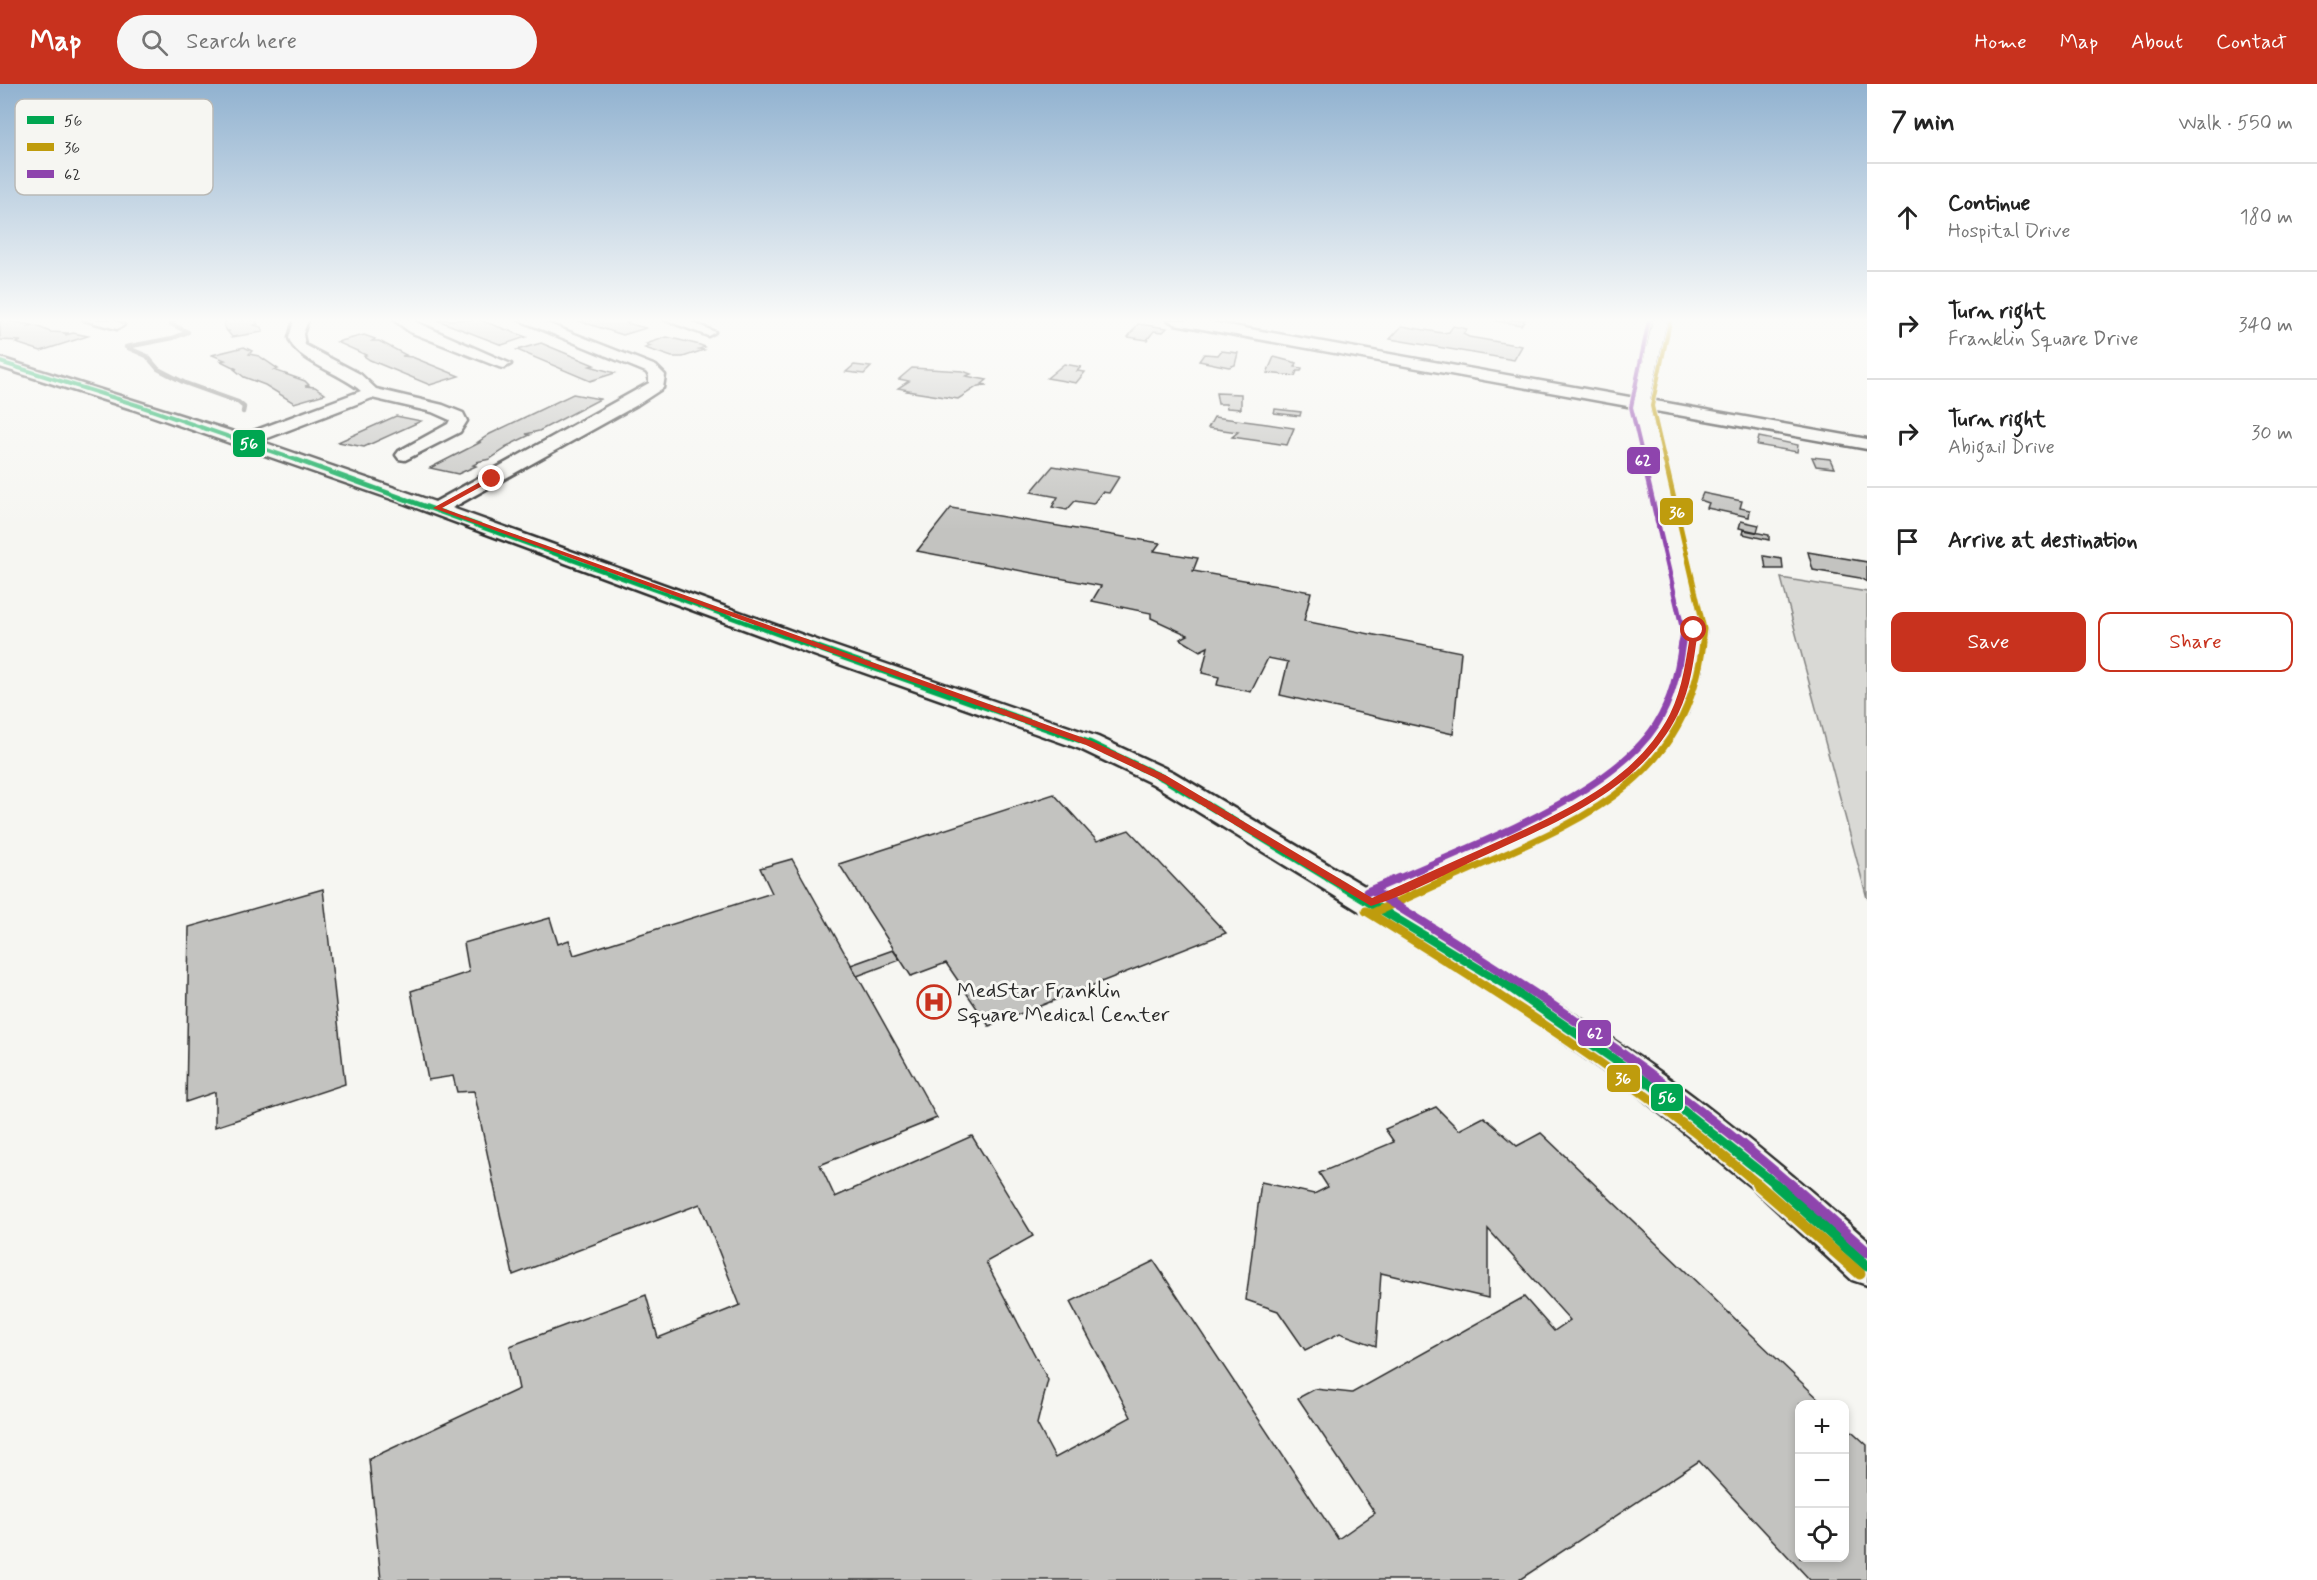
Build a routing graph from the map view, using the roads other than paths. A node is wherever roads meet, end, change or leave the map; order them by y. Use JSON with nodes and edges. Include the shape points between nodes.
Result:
{"nodes":[{"id":1,"x":86,"y":390,"type":"edge"},
{"id":2,"x":368,"y":390,"type":"edge"},
{"id":3,"x":650,"y":390,"type":"edge"},
{"id":4,"x":1553,"y":390,"type":"edge"},
{"id":5,"x":1645,"y":390,"type":"edge"},
{"id":6,"x":371,"y":393,"type":"junction"},
{"id":7,"x":394,"y":398,"type":"junction"},
{"id":8,"x":1641,"y":406,"type":"junction"},
{"id":9,"x":253,"y":444,"type":"junction"},
{"id":10,"x":1867,"y":444,"type":"edge"},
{"id":11,"x":405,"y":455,"type":"dead end"},
{"id":12,"x":436,"y":508,"type":"junction"},
{"id":13,"x":1371,"y":903,"type":"junction"},
{"id":14,"x":1867,"y":1266,"type":"edge"}],
"edges":[{"from":1,"to":9,"type":"street"},
{"from":2,"to":6,"type":"street"},
{"from":3,"to":12,"type":"street"},
{"from":4,"to":8,"type":"street"},
{"from":5,"to":8,"type":"street"},
{"from":6,"to":7,"type":"street"},
{"from":6,"to":9,"type":"street"},
{"from":7,"to":9,"type":"street"},
{"from":7,"to":11,"type":"street","via":[[454,414],[459,421],[454,428]]},
{"from":8,"to":10,"type":"street"},
{"from":8,"to":13,"type":"street","via":[[1694,630],[1689,671],[1674,713],[1656,743],[1609,788],[1566,814]]},
{"from":9,"to":12,"type":"street"},
{"from":12,"to":13,"type":"street","via":[[1089,743],[1164,778]]},
{"from":13,"to":14,"type":"street","via":[[1509,987],[1651,1085],[1768,1177]]}]}
